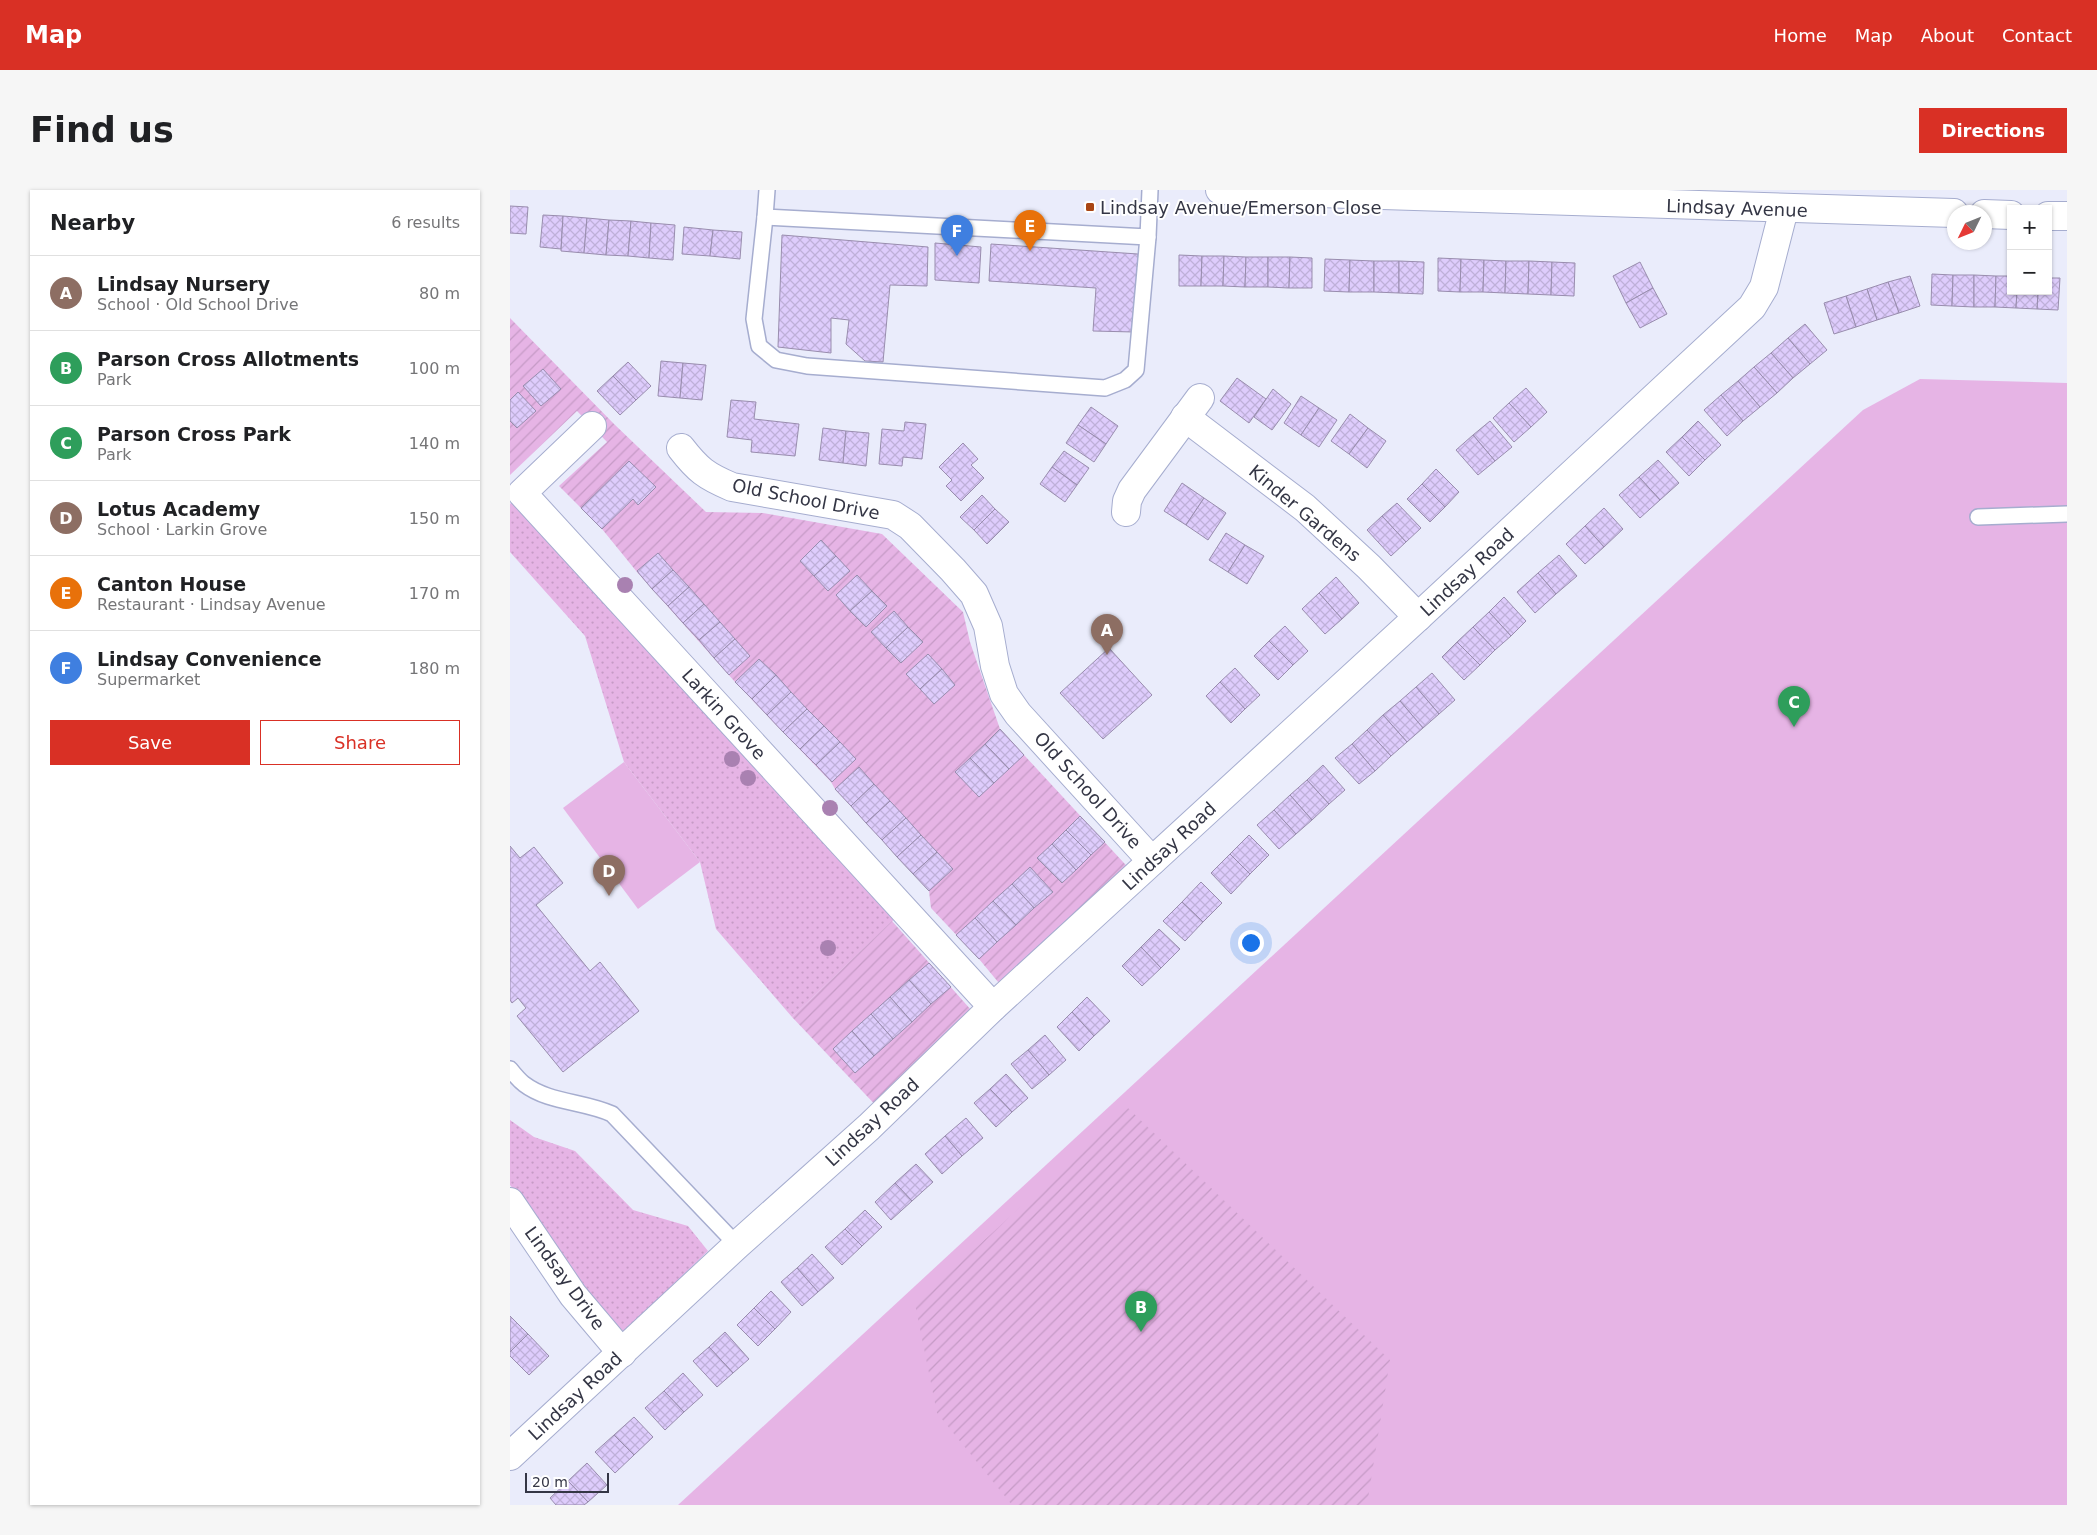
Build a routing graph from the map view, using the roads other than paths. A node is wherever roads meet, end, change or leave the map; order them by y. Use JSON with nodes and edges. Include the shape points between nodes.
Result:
{"nodes":[{"id":1,"x":768,"y":190,"type":"edge"},
{"id":2,"x":1150,"y":190,"type":"edge"},
{"id":3,"x":1220,"y":190,"type":"edge"},
{"id":4,"x":1505,"y":195,"type":"edge"},
{"id":5,"x":1784,"y":209,"type":"junction"},
{"id":6,"x":1947,"y":213,"type":"edge"},
{"id":7,"x":1992,"y":214,"type":"edge"},
{"id":8,"x":2007,"y":215,"type":"edge"},
{"id":9,"x":2052,"y":216,"type":"edge"},
{"id":10,"x":2067,"y":216,"type":"edge"},
{"id":11,"x":765,"y":217,"type":"junction"},
{"id":12,"x":1148,"y":237,"type":"junction"},
{"id":13,"x":592,"y":426,"type":"dead end"},
{"id":14,"x":680,"y":448,"type":"dead end"},
{"id":15,"x":1126,"y":512,"type":"dead end"},
{"id":16,"x":2067,"y":514,"type":"edge"},
{"id":17,"x":1978,"y":517,"type":"dead end"},
{"id":18,"x":1418,"y":617,"type":"junction"},
{"id":19,"x":1152,"y":861,"type":"junction"},
{"id":20,"x":993,"y":1007,"type":"junction"},
{"id":21,"x":510,"y":1070,"type":"edge"},
{"id":22,"x":510,"y":1202,"type":"edge"},
{"id":23,"x":737,"y":1245,"type":"junction"},
{"id":24,"x":622,"y":1353,"type":"junction"},
{"id":25,"x":510,"y":1456,"type":"edge"}],
"edges":[{"from":1,"to":11,"type":"lane"},
{"from":2,"to":12,"type":"lane"},
{"from":3,"to":4,"type":"street","name":"Lindsay Avenue"},
{"from":4,"to":5,"type":"street","name":"Lindsay Avenue"},
{"from":5,"to":6,"type":"street","name":"Lindsay Avenue"},
{"from":5,"to":18,"type":"street","name":"Lindsay Road","via":[[1764,288],[1752,307]]},
{"from":7,"to":8,"type":"street"},
{"from":9,"to":10,"type":"street"},
{"from":11,"to":12,"type":"lane"},
{"from":11,"to":12,"type":"lane","via":[[754,319],[759,346],[776,360],[807,366],[1105,388],[1125,380],[1136,370]]},
{"from":13,"to":20,"type":"street","name":"Larkin Grove","via":[[522,493]]},
{"from":14,"to":19,"type":"street","name":"Old School Drive","via":[[707,477],[732,487],[893,515],[910,526],[974,594],[988,626],[1004,694],[1018,714]]},
{"from":15,"to":18,"type":"street","name":"Kinder Gardens","via":[[1132,490],[1192,407],[1369,567]]},
{"from":16,"to":17,"type":"lane"},
{"from":18,"to":19,"type":"street","name":"Lindsay Road"},
{"from":19,"to":20,"type":"street","name":"Lindsay Road"},
{"from":20,"to":23,"type":"street","name":"Lindsay Road","via":[[869,1127]]},
{"from":21,"to":23,"type":"lane","via":[[524,1084],[549,1097],[596,1107],[612,1114]]},
{"from":22,"to":24,"type":"street","name":"Lindsay Drive","via":[[573,1294]]},
{"from":23,"to":24,"type":"street","name":"Lindsay Road"},
{"from":24,"to":25,"type":"street","name":"Lindsay Road"}]}
